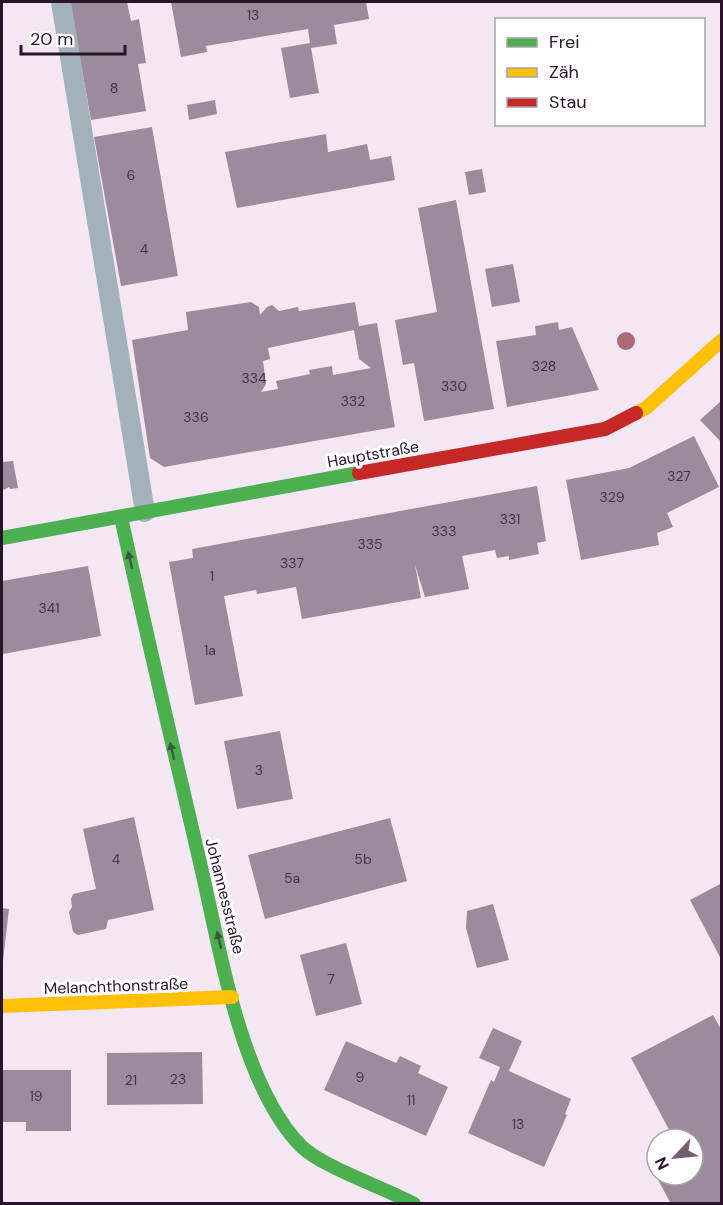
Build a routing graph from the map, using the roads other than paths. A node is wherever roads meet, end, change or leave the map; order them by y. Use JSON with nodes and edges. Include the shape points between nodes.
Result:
{"nodes":[{"id":1,"x":61,"y":2,"type":"edge"},
{"id":2,"x":722,"y":340,"type":"edge"},
{"id":3,"x":145,"y":513,"type":"junction"},
{"id":4,"x":121,"y":517,"type":"junction"},
{"id":5,"x":2,"y":538,"type":"edge"},
{"id":6,"x":232,"y":997,"type":"junction"},
{"id":7,"x":2,"y":1006,"type":"edge"},
{"id":8,"x":414,"y":1203,"type":"edge"}],
"edges":[{"from":1,"to":3,"type":"lane"},
{"from":2,"to":3,"type":"street","name":"Hauptstraße","via":[[646,408],[605,429]]},
{"from":3,"to":4,"type":"street","name":"Hauptstraße"},
{"from":4,"to":5,"type":"street","name":"Hauptstraße"},
{"from":6,"to":4,"type":"street","name":"Johannesstraße","one_way":true},
{"from":6,"to":7,"type":"street","name":"Melanchthonstraße"},
{"from":6,"to":8,"type":"street","name":"Johannesstraße","via":[[272,1105],[302,1147],[348,1174]]}]}
